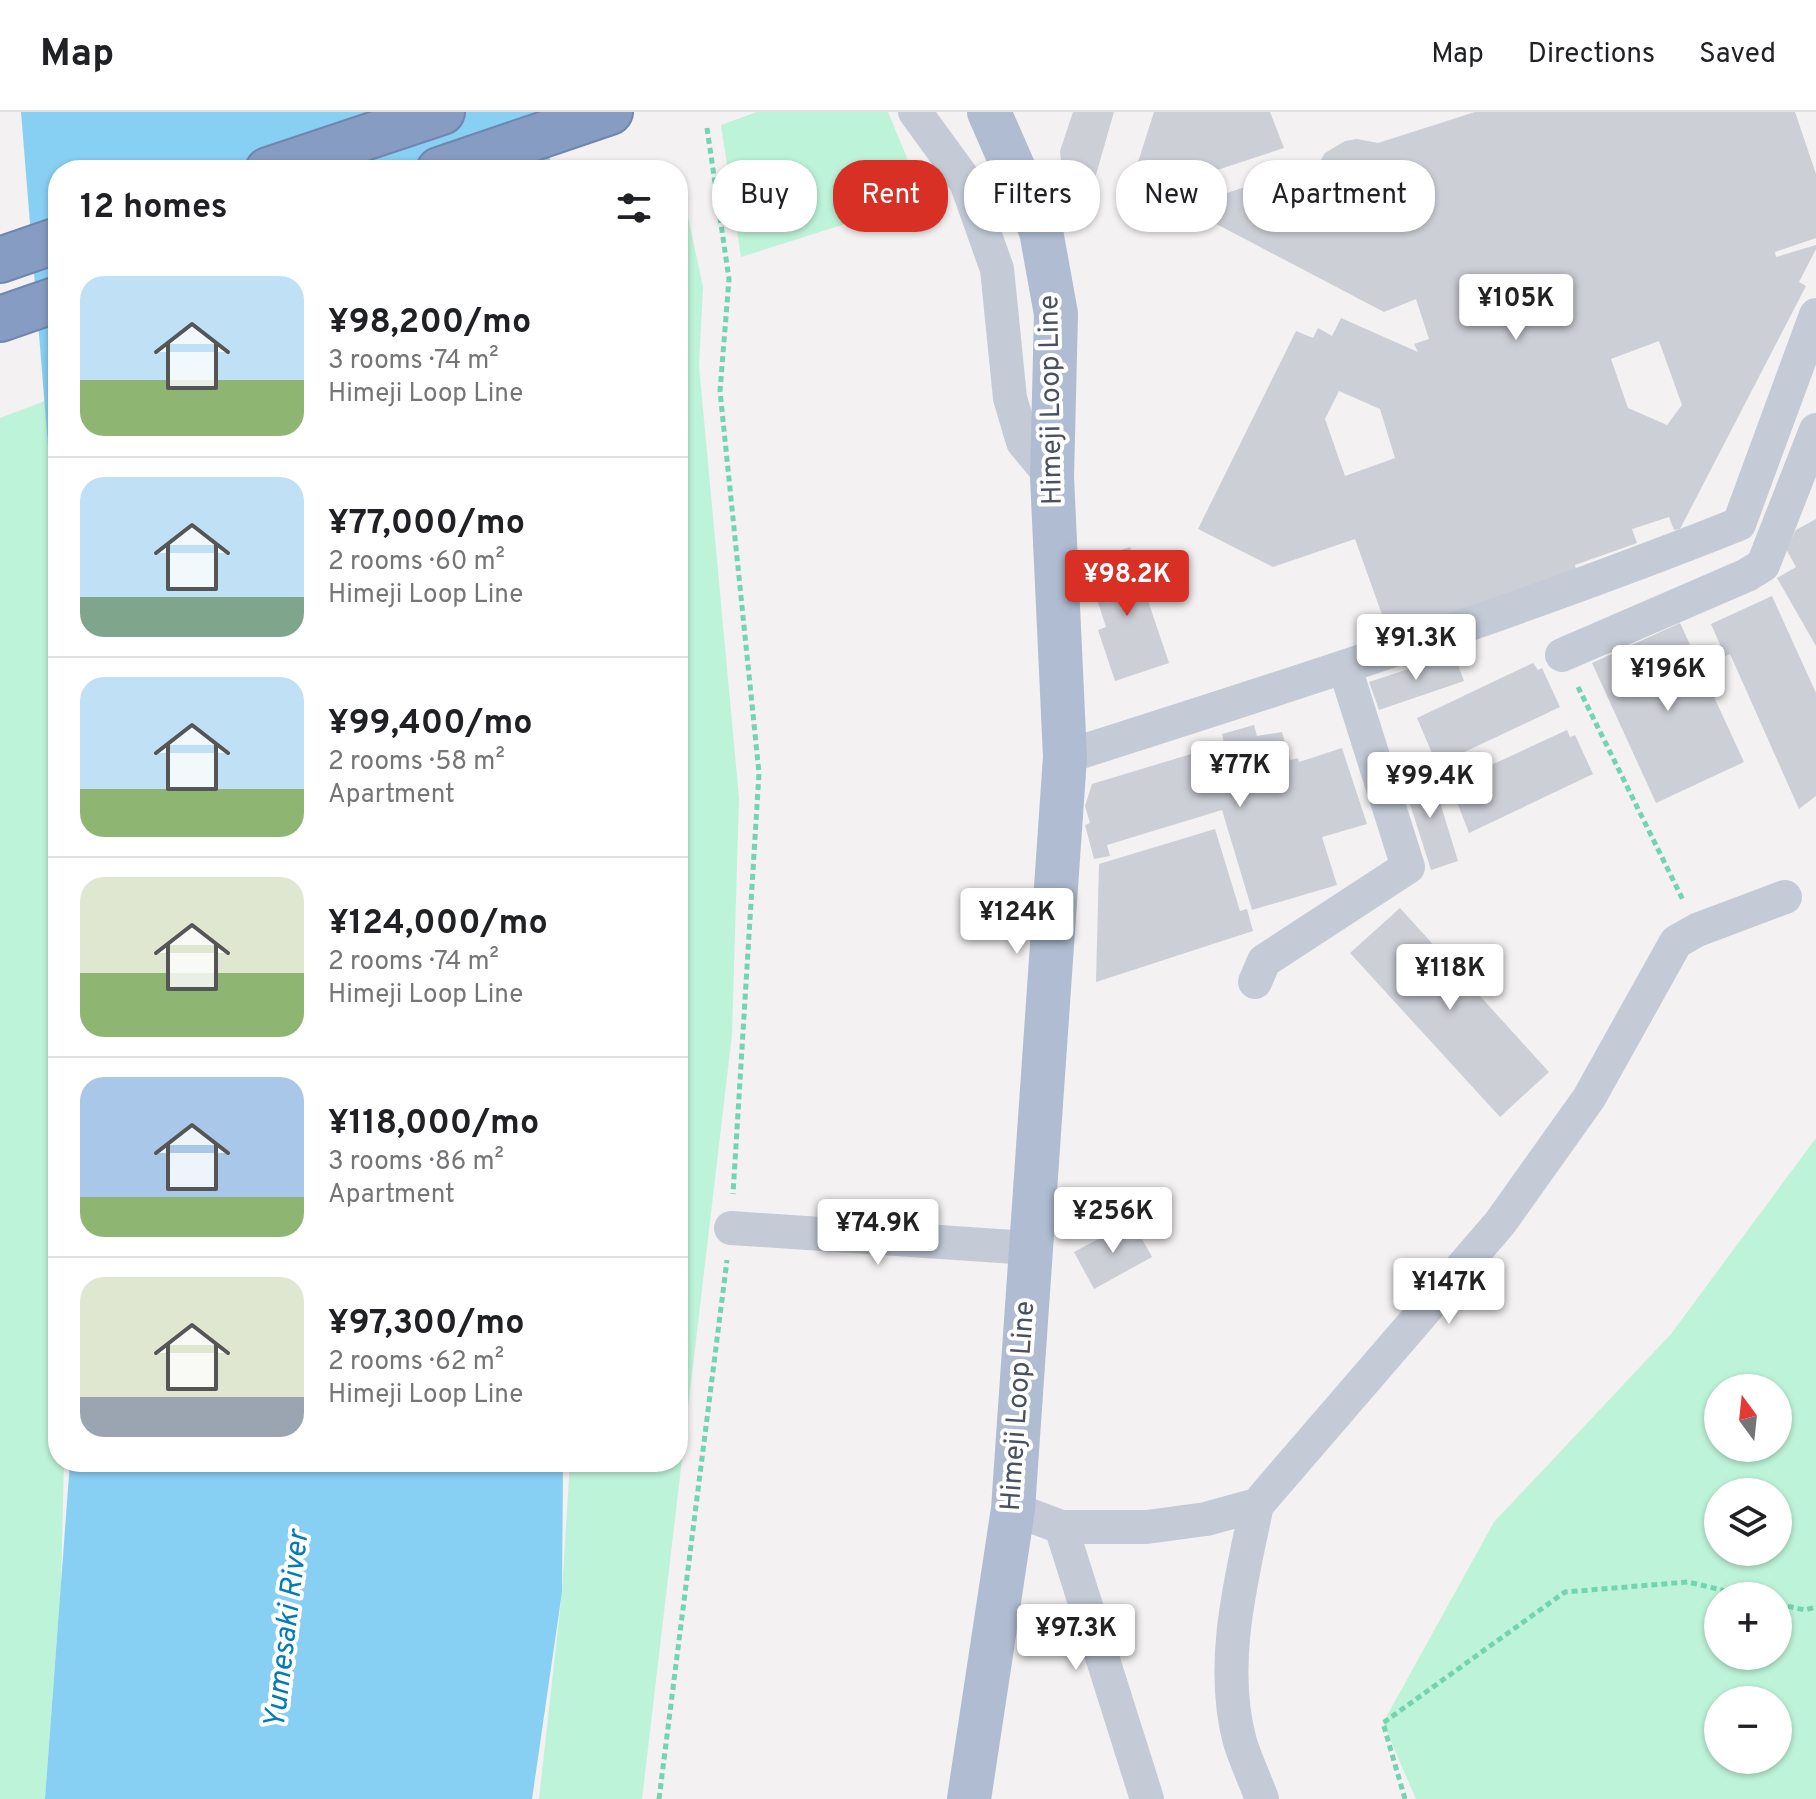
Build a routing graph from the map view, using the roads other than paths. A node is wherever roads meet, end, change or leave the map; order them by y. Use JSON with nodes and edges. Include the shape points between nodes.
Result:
{"nodes":[{"id":1,"x":442,"y":112,"type":"edge"},
{"id":2,"x":610,"y":112,"type":"edge"},
{"id":3,"x":915,"y":112,"type":"edge"},
{"id":4,"x":989,"y":112,"type":"edge"},
{"id":5,"x":298,"y":160,"type":"edge"},
{"id":6,"x":468,"y":160,"type":"edge"},
{"id":7,"x":48,"y":243,"type":"edge"},
{"id":8,"x":0,"y":260,"type":"edge"},
{"id":9,"x":48,"y":302,"type":"edge"},
{"id":10,"x":1816,"y":315,"type":"edge"},
{"id":11,"x":0,"y":319,"type":"edge"},
{"id":12,"x":1816,"y":430,"type":"edge"},
{"id":13,"x":1052,"y":477,"type":"junction"},
{"id":14,"x":1562,"y":655,"type":"road end"},
{"id":15,"x":1345,"y":668,"type":"junction"},
{"id":16,"x":1065,"y":757,"type":"junction"},
{"id":17,"x":1785,"y":897,"type":"dead end"},
{"id":18,"x":1255,"y":982,"type":"dead end"},
{"id":19,"x":731,"y":1228,"type":"road end"},
{"id":20,"x":1029,"y":1248,"type":"junction"},
{"id":21,"x":1257,"y":1505,"type":"junction"},
{"id":22,"x":1013,"y":1509,"type":"junction"},
{"id":23,"x":1061,"y":1527,"type":"junction"},
{"id":24,"x":969,"y":1799,"type":"edge"},
{"id":25,"x":1147,"y":1799,"type":"edge"},
{"id":26,"x":1262,"y":1799,"type":"edge"}],
"edges":[{"from":1,"to":5,"type":"highway"},
{"from":2,"to":6,"type":"highway"},
{"from":3,"to":13,"type":"street","via":[[966,182],[997,269],[1010,398],[1023,442]]},
{"from":4,"to":13,"type":"main road","name":"Himeji Loop Line","via":[[1041,231],[1056,314]]},
{"from":7,"to":8,"type":"highway"},
{"from":9,"to":11,"type":"highway"},
{"from":10,"to":15,"type":"street","via":[[1739,524],[1586,585]]},
{"from":12,"to":14,"type":"street","via":[[1763,565]]},
{"from":13,"to":16,"type":"main road","name":"Himeji Loop Line"},
{"from":15,"to":16,"type":"street"},
{"from":15,"to":18,"type":"street","via":[[1408,867],[1264,961]]},
{"from":16,"to":20,"type":"main road","name":"Himeji Loop Line"},
{"from":17,"to":21,"type":"street","via":[[1676,942],[1589,1098],[1500,1223]]},
{"from":19,"to":20,"type":"street"},
{"from":20,"to":22,"type":"main road","name":"Himeji Loop Line"},
{"from":21,"to":23,"type":"street","via":[[1147,1527]]},
{"from":21,"to":26,"type":"street","via":[[1233,1640],[1240,1741]]},
{"from":22,"to":23,"type":"street"},
{"from":22,"to":24,"type":"main road","name":"Himeji Loop Line"},
{"from":23,"to":25,"type":"street"}]}
